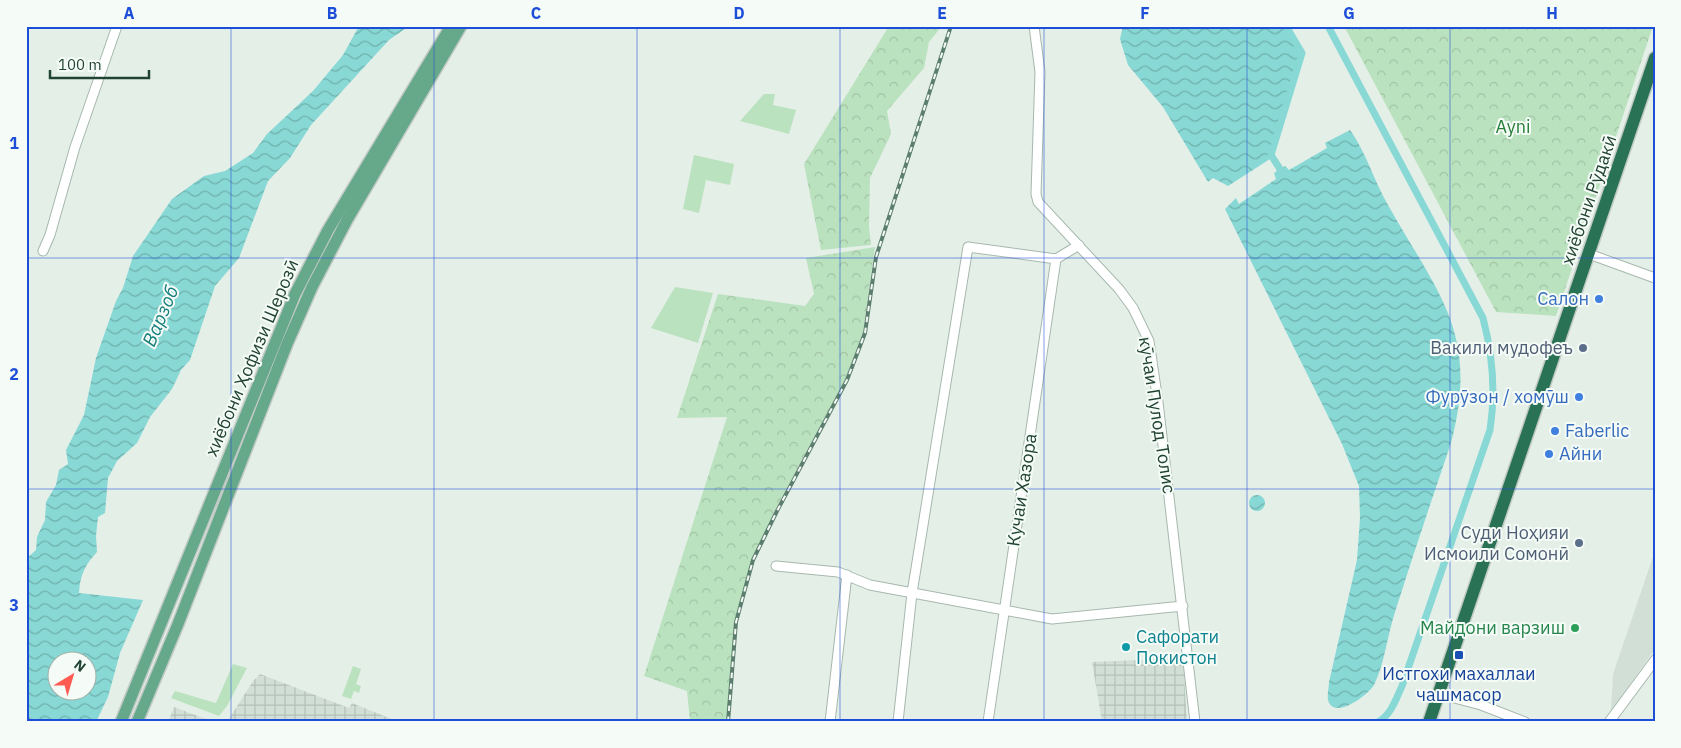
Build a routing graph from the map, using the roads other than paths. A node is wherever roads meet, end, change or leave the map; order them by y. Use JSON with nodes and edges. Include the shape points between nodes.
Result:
{"nodes":[{"id":1,"x":117,"y":26,"type":"edge"},
{"id":2,"x":451,"y":26,"type":"edge"},
{"id":3,"x":461,"y":26,"type":"edge"},
{"id":4,"x":1034,"y":26,"type":"edge"},
{"id":5,"x":1655,"y":59,"type":"edge"},
{"id":6,"x":1079,"y":245,"type":"junction"},
{"id":7,"x":44,"y":251,"type":"dead end"},
{"id":8,"x":1589,"y":254,"type":"junction"},
{"id":9,"x":1056,"y":259,"type":"junction"},
{"id":10,"x":1655,"y":278,"type":"edge"},
{"id":11,"x":776,"y":566,"type":"dead end"},
{"id":12,"x":847,"y":575,"type":"junction"},
{"id":13,"x":912,"y":593,"type":"junction"},
{"id":14,"x":1183,"y":606,"type":"junction"},
{"id":15,"x":1003,"y":610,"type":"junction"},
{"id":16,"x":1655,"y":660,"type":"edge"},
{"id":17,"x":1439,"y":694,"type":"junction"},
{"id":18,"x":121,"y":722,"type":"edge"},
{"id":19,"x":137,"y":722,"type":"edge"},
{"id":20,"x":830,"y":722,"type":"edge"},
{"id":21,"x":898,"y":722,"type":"edge"},
{"id":22,"x":988,"y":722,"type":"edge"},
{"id":23,"x":1195,"y":722,"type":"edge"},
{"id":24,"x":1430,"y":722,"type":"edge"},
{"id":25,"x":1525,"y":722,"type":"edge"},
{"id":26,"x":1609,"y":722,"type":"edge"}],
"edges":[{"from":1,"to":7,"type":"street","via":[[75,147]]},
{"from":2,"to":18,"type":"main road","name":"хиёбони Ҳофизи Шерозӣ","via":[[328,230],[295,294]]},
{"from":3,"to":19,"type":"main road","name":"хиёбони Ҳофизи Шерозӣ","via":[[351,212],[312,287]]},
{"from":4,"to":6,"type":"street","name":"кӯчаи Пулод Толис","via":[[1040,72],[1036,194],[1038,202]]},
{"from":5,"to":8,"type":"highway","name":"хиёбони Рӯдакӣ"},
{"from":6,"to":9,"type":"street"},
{"from":6,"to":14,"type":"street","name":"кӯчаи Пулод Толис","via":[[1124,295],[1148,341]]},
{"from":8,"to":10,"type":"street"},
{"from":8,"to":17,"type":"highway","name":"хиёбони Рӯдакӣ"},
{"from":9,"to":13,"type":"street","via":[[968,247]]},
{"from":9,"to":15,"type":"street","name":"Кучаи Хазора"},
{"from":11,"to":12,"type":"street"},
{"from":12,"to":13,"type":"street","via":[[870,585]]},
{"from":12,"to":20,"type":"street"},
{"from":13,"to":15,"type":"street"},
{"from":13,"to":21,"type":"street"},
{"from":14,"to":15,"type":"street","via":[[1052,619]]},
{"from":14,"to":23,"type":"street","name":"кӯчаи Пулод Толис"},
{"from":15,"to":22,"type":"street","name":"Кучаи Хазора"},
{"from":16,"to":26,"type":"street"},
{"from":17,"to":24,"type":"highway","name":"хиёбони Рӯдакӣ"},
{"from":17,"to":25,"type":"street","via":[[1481,704]]}]}
